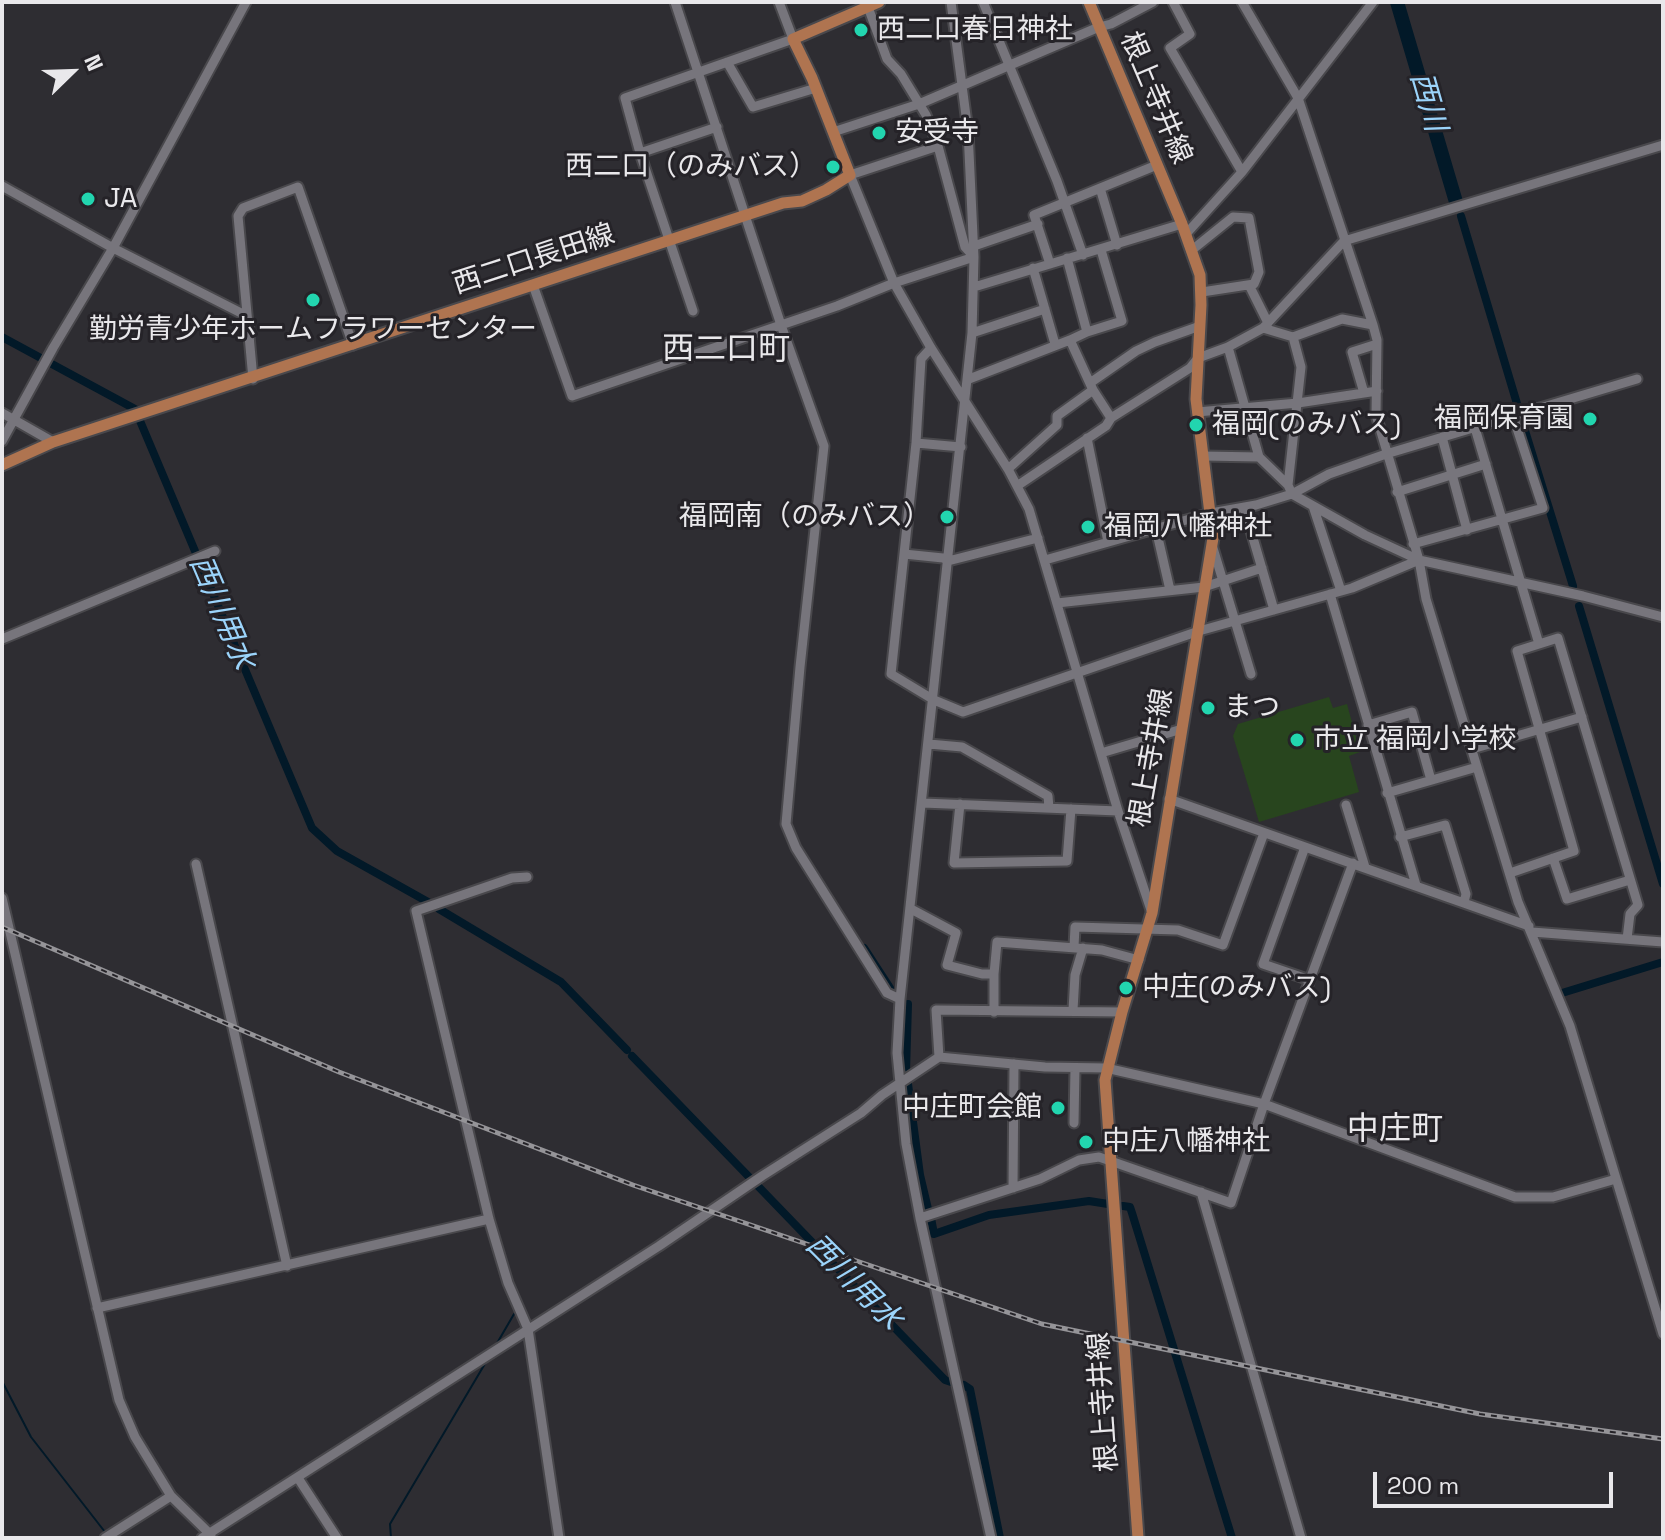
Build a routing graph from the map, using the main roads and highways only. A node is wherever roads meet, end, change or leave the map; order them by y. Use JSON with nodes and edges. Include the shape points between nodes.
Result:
{"nodes":[{"id":1,"x":1089,"y":2,"type":"edge"},
{"id":2,"x":873,"y":4,"type":"edge"},
{"id":3,"x":2,"y":465,"type":"edge"},
{"id":4,"x":1138,"y":1538,"type":"edge"}],
"edges":[{"from":1,"to":4,"type":"main road","name":"根上寺井線","via":[[1200,275],[1197,412],[1212,544],[1152,913],[1106,1068]]},
{"from":2,"to":3,"type":"main road","name":"西二口長田線","via":[[793,39],[850,175],[802,201],[745,215],[53,442]]}]}
